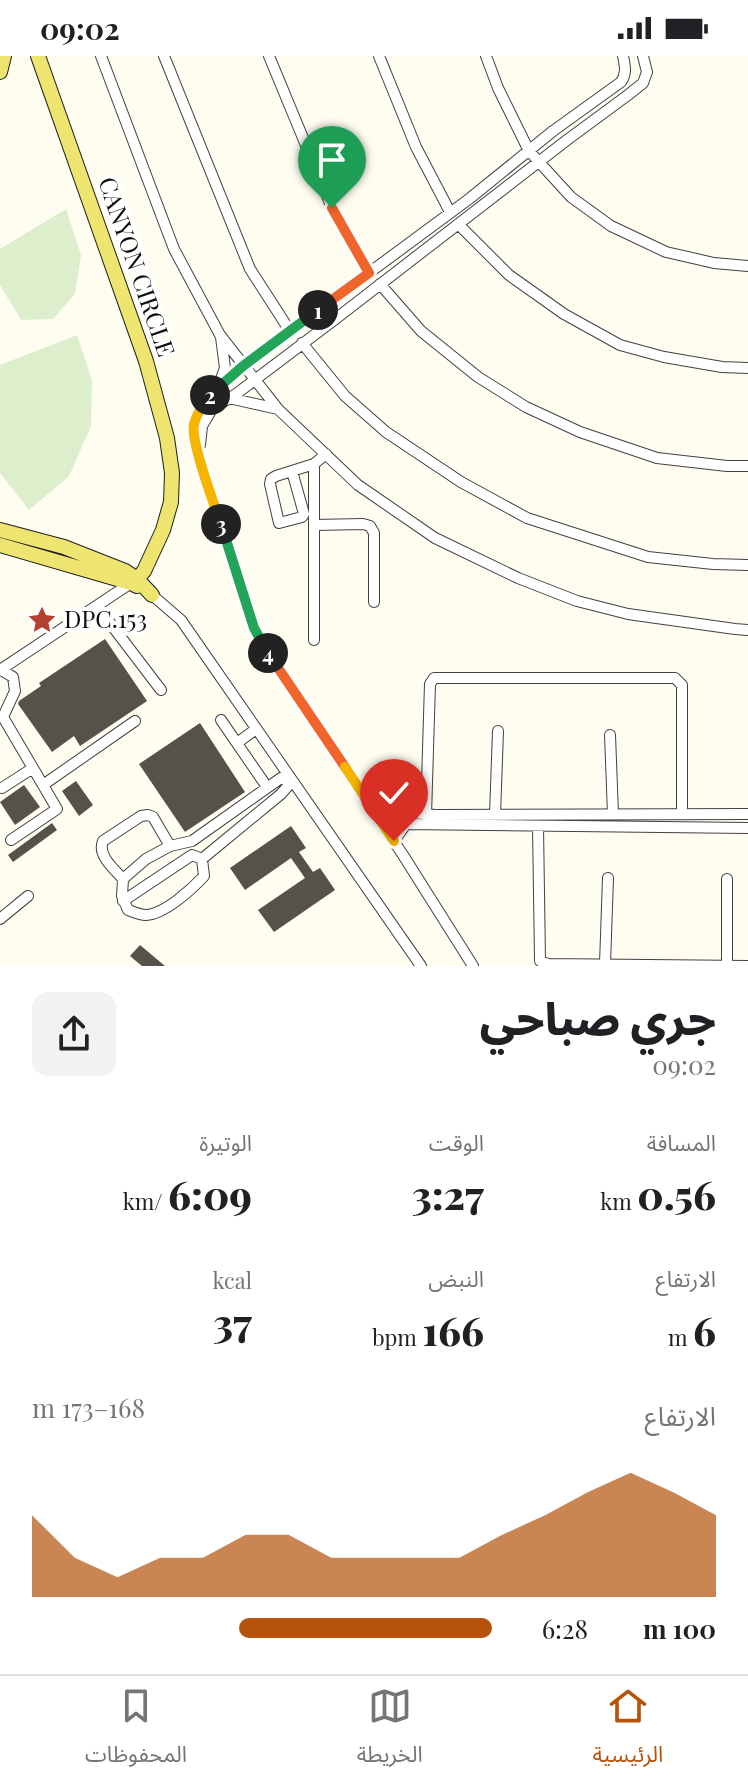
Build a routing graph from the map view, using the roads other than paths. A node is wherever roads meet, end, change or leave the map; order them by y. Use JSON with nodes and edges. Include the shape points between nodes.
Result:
{"nodes":[{"id":1,"x":4,"y":56,"type":"edge"},
{"id":2,"x":38,"y":56,"type":"edge"},
{"id":3,"x":101,"y":56,"type":"edge"},
{"id":4,"x":164,"y":56,"type":"edge"},
{"id":5,"x":269,"y":56,"type":"edge"},
{"id":6,"x":379,"y":56,"type":"edge"},
{"id":7,"x":486,"y":56,"type":"edge"},
{"id":8,"x":623,"y":56,"type":"edge"},
{"id":9,"x":643,"y":56,"type":"edge"},
{"id":10,"x":0,"y":72,"type":"edge"},
{"id":11,"x":529,"y":151,"type":"junction"},
{"id":12,"x":539,"y":161,"type":"junction"},
{"id":13,"x":450,"y":212,"type":"junction"},
{"id":14,"x":458,"y":224,"type":"junction"},
{"id":15,"x":748,"y":266,"type":"edge"},
{"id":16,"x":369,"y":273,"type":"junction"},
{"id":17,"x":380,"y":284,"type":"junction"},
{"id":18,"x":290,"y":331,"type":"junction"},
{"id":19,"x":220,"y":335,"type":"junction"},
{"id":20,"x":302,"y":343,"type":"junction"},
{"id":21,"x":243,"y":366,"type":"junction"},
{"id":22,"x":748,"y":368,"type":"edge"},
{"id":23,"x":253,"y":380,"type":"junction"},
{"id":24,"x":212,"y":393,"type":"junction"},
{"id":25,"x":229,"y":398,"type":"junction"},
{"id":26,"x":278,"y":409,"type":"junction"},
{"id":27,"x":326,"y":454,"type":"junction"},
{"id":28,"x":199,"y":459,"type":"junction"},
{"id":29,"x":314,"y":464,"type":"junction"},
{"id":30,"x":748,"y":466,"type":"edge"},
{"id":31,"x":292,"y":471,"type":"junction"},
{"id":32,"x":314,"y":525,"type":"junction"},
{"id":33,"x":0,"y":530,"type":"edge"},
{"id":34,"x":0,"y":545,"type":"edge"},
{"id":35,"x":748,"y":565,"type":"edge"},
{"id":36,"x":134,"y":581,"type":"junction"},
{"id":37,"x":152,"y":595,"type":"joint"},
{"id":38,"x":374,"y":602,"type":"dead end"},
{"id":39,"x":97,"y":606,"type":"junction"},
{"id":40,"x":748,"y":630,"type":"edge"},
{"id":41,"x":314,"y":640,"type":"dead end"},
{"id":42,"x":1,"y":670,"type":"edge"},
{"id":43,"x":161,"y":690,"type":"dead end"},
{"id":44,"x":1,"y":717,"type":"edge"},
{"id":45,"x":221,"y":720,"type":"dead end"},
{"id":46,"x":135,"y":721,"type":"dead end"},
{"id":47,"x":256,"y":729,"type":"junction"},
{"id":48,"x":498,"y":731,"type":"dead end"},
{"id":49,"x":610,"y":735,"type":"dead end"},
{"id":50,"x":237,"y":743,"type":"junction"},
{"id":51,"x":33,"y":768,"type":"junction"},
{"id":52,"x":287,"y":780,"type":"junction"},
{"id":53,"x":43,"y":785,"type":"junction"},
{"id":54,"x":267,"y":787,"type":"junction"},
{"id":55,"x":2,"y":788,"type":"dead end"},
{"id":56,"x":373,"y":810,"type":"junction"},
{"id":57,"x":613,"y":814,"type":"junction"},
{"id":58,"x":682,"y":814,"type":"junction"},
{"id":59,"x":748,"y":814,"type":"edge"},
{"id":60,"x":426,"y":815,"type":"junction"},
{"id":61,"x":495,"y":815,"type":"junction"},
{"id":62,"x":538,"y":826,"type":"junction"},
{"id":63,"x":748,"y":828,"type":"edge"},
{"id":64,"x":11,"y":840,"type":"dead end"},
{"id":65,"x":394,"y":841,"type":"junction"},
{"id":66,"x":170,"y":846,"type":"junction"},
{"id":67,"x":202,"y":859,"type":"junction"},
{"id":68,"x":608,"y":878,"type":"dead end"},
{"id":69,"x":123,"y":879,"type":"junction"},
{"id":70,"x":727,"y":879,"type":"dead end"},
{"id":71,"x":28,"y":896,"type":"dead end"},
{"id":72,"x":123,"y":901,"type":"junction"},
{"id":73,"x":0,"y":919,"type":"edge"},
{"id":74,"x":605,"y":964,"type":"edge"},
{"id":75,"x":421,"y":966,"type":"edge"},
{"id":76,"x":473,"y":966,"type":"edge"},
{"id":77,"x":675,"y":966,"type":"edge"},
{"id":78,"x":727,"y":966,"type":"edge"},
{"id":79,"x":748,"y":966,"type":"edge"}],
"edges":[{"from":1,"to":10,"type":"main road"},
{"from":2,"to":36,"type":"main road","name":"CANYON CIRCLE","via":[[146,361],[167,438],[171,502],[144,571]]},
{"from":3,"to":19,"type":"street","via":[[174,249]]},
{"from":4,"to":18,"type":"street","via":[[250,269]]},
{"from":5,"to":16,"type":"street","via":[[332,208]]},
{"from":6,"to":13,"type":"street","via":[[416,147]]},
{"from":7,"to":11,"type":"street"},
{"from":8,"to":11,"type":"street","via":[[621,82]]},
{"from":9,"to":12,"type":"street","via":[[643,83]]},
{"from":11,"to":12,"type":"street"},
{"from":11,"to":13,"type":"street"},
{"from":12,"to":14,"type":"street"},
{"from":12,"to":15,"type":"street","via":[[571,197],[611,226],[666,252]]},
{"from":13,"to":16,"type":"street"},
{"from":14,"to":17,"type":"street"},
{"from":14,"to":22,"type":"street","via":[[509,275],[620,345]]},
{"from":16,"to":18,"type":"street"},
{"from":17,"to":20,"type":"street"},
{"from":17,"to":30,"type":"street","via":[[421,331],[526,407],[657,458]]},
{"from":18,"to":21,"type":"street"},
{"from":19,"to":21,"type":"street"},
{"from":19,"to":24,"type":"street","via":[[225,368]]},
{"from":20,"to":23,"type":"street"},
{"from":20,"to":35,"type":"street","via":[[345,396],[386,432],[527,518],[648,557]]},
{"from":21,"to":23,"type":"street"},
{"from":21,"to":24,"type":"street"},
{"from":23,"to":25,"type":"street"},
{"from":23,"to":26,"type":"street"},
{"from":24,"to":28,"type":"street","via":[[193,427]]},
{"from":25,"to":26,"type":"street"},
{"from":25,"to":28,"type":"street","via":[[212,409],[202,426]]},
{"from":26,"to":27,"type":"street"},
{"from":27,"to":29,"type":"street"},
{"from":27,"to":40,"type":"street","via":[[358,485],[435,538],[518,578],[628,614]]},
{"from":28,"to":56,"type":"street","via":[[254,628]]},
{"from":29,"to":31,"type":"street"},
{"from":29,"to":32,"type":"street"},
{"from":31,"to":31,"type":"street","via":[[304,514],[279,523],[271,479]]},
{"from":32,"to":38,"type":"street","via":[[370,526]]},
{"from":32,"to":41,"type":"street"},
{"from":33,"to":36,"type":"main road","via":[[64,547],[125,571]]},
{"from":34,"to":36,"type":"main road"},
{"from":36,"to":37,"type":"main road"},
{"from":36,"to":39,"type":"street"},
{"from":37,"to":47,"type":"street","via":[[181,620]]},
{"from":39,"to":42,"type":"street"},
{"from":39,"to":43,"type":"street"},
{"from":42,"to":44,"type":"street","via":[[13,677],[15,691]]},
{"from":44,"to":51,"type":"street"},
{"from":45,"to":50,"type":"street"},
{"from":46,"to":53,"type":"street"},
{"from":47,"to":50,"type":"street"},
{"from":47,"to":52,"type":"street"},
{"from":48,"to":61,"type":"street"},
{"from":49,"to":57,"type":"street"},
{"from":50,"to":54,"type":"street"},
{"from":51,"to":53,"type":"street"},
{"from":51,"to":55,"type":"street"},
{"from":52,"to":54,"type":"street"},
{"from":52,"to":67,"type":"street","via":[[281,794]]},
{"from":52,"to":75,"type":"street"},
{"from":53,"to":64,"type":"street","via":[[57,809]]},
{"from":54,"to":66,"type":"street","via":[[192,841]]},
{"from":56,"to":60,"type":"street"},
{"from":56,"to":65,"type":"street"},
{"from":57,"to":58,"type":"street"},
{"from":57,"to":61,"type":"street"},
{"from":58,"to":59,"type":"street"},
{"from":58,"to":60,"type":"street","via":[[682,685],[675,678],[434,678]]},
{"from":60,"to":61,"type":"street"},
{"from":62,"to":63,"type":"street"},
{"from":62,"to":65,"type":"street","via":[[406,824]]},
{"from":62,"to":74,"type":"street","via":[[540,961]]},
{"from":65,"to":76,"type":"street"},
{"from":66,"to":69,"type":"street"},
{"from":66,"to":69,"type":"street","via":[[148,815],[103,841],[102,853]]},
{"from":67,"to":72,"type":"street","via":[[192,855]]},
{"from":67,"to":72,"type":"street","via":[[204,876],[160,911],[144,916],[128,910]]},
{"from":68,"to":74,"type":"street"},
{"from":69,"to":72,"type":"street"},
{"from":70,"to":78,"type":"street"},
{"from":71,"to":73,"type":"street"},
{"from":74,"to":77,"type":"street"},
{"from":77,"to":78,"type":"street"},
{"from":78,"to":79,"type":"street"}]}
